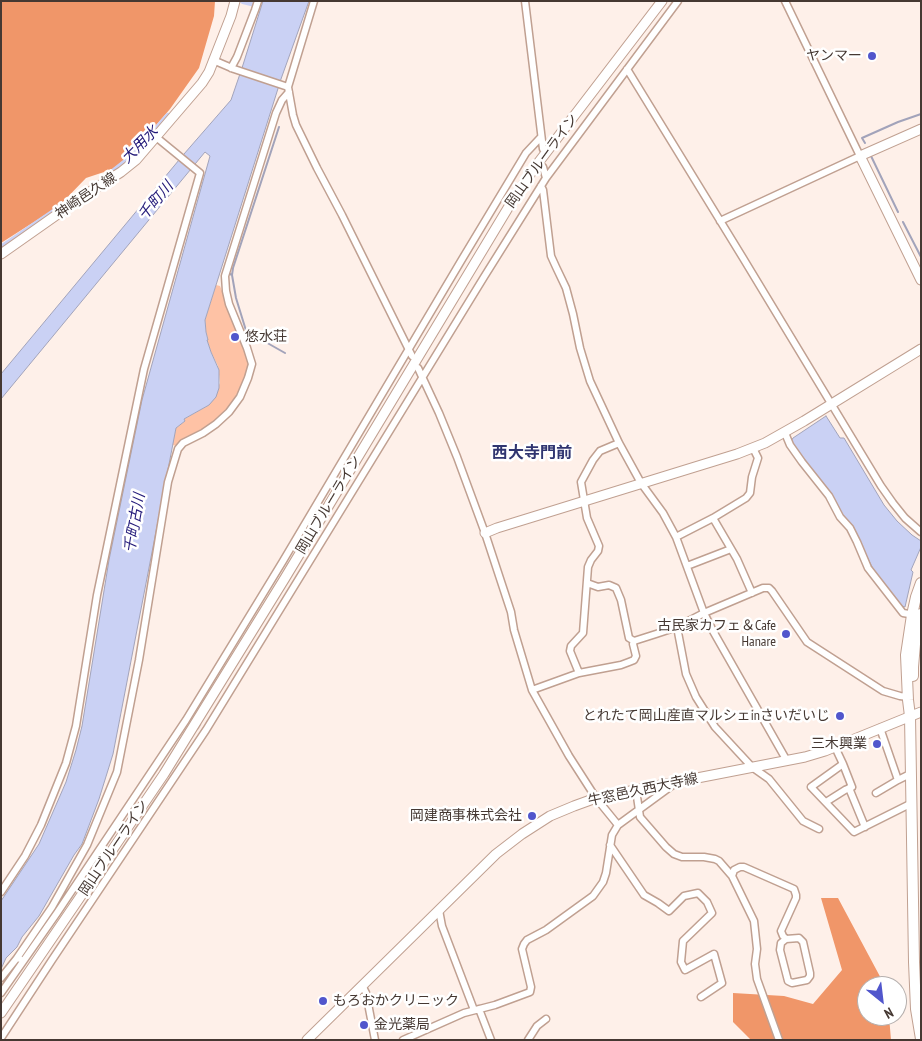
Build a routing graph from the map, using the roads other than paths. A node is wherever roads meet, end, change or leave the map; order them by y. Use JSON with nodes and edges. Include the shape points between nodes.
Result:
{"nodes":[{"id":1,"x":235,"y":1,"type":"edge"},
{"id":2,"x":258,"y":1,"type":"edge"},
{"id":3,"x":314,"y":1,"type":"edge"},
{"id":4,"x":524,"y":1,"type":"edge"},
{"id":5,"x":662,"y":1,"type":"edge"},
{"id":6,"x":678,"y":1,"type":"edge"},
{"id":7,"x":785,"y":1,"type":"edge"},
{"id":8,"x":213,"y":60,"type":"junction"},
{"id":9,"x":233,"y":68,"type":"junction"},
{"id":10,"x":627,"y":69,"type":"junction"},
{"id":11,"x":288,"y":89,"type":"junction"},
{"id":12,"x":921,"y":129,"type":"edge"},
{"id":13,"x":156,"y":137,"type":"junction"},
{"id":14,"x":541,"y":137,"type":"junction"},
{"id":15,"x":543,"y":149,"type":"dead end"},
{"id":16,"x":860,"y":156,"type":"junction"},
{"id":17,"x":543,"y":167,"type":"dead end"},
{"id":18,"x":546,"y":178,"type":"junction"},
{"id":19,"x":541,"y":186,"type":"junction"},
{"id":20,"x":720,"y":221,"type":"junction"},
{"id":21,"x":1,"y":254,"type":"edge"},
{"id":22,"x":921,"y":280,"type":"edge"},
{"id":23,"x":408,"y":349,"type":"junction"},
{"id":24,"x":921,"y":349,"type":"edge"},
{"id":25,"x":412,"y":356,"type":"dead end"},
{"id":26,"x":418,"y":368,"type":"dead end"},
{"id":27,"x":422,"y":378,"type":"junction"},
{"id":28,"x":832,"y":404,"type":"junction"},
{"id":29,"x":785,"y":433,"type":"junction"},
{"id":30,"x":619,"y":443,"type":"junction"},
{"id":31,"x":753,"y":448,"type":"junction"},
{"id":32,"x":641,"y":483,"type":"junction"},
{"id":33,"x":584,"y":501,"type":"junction"},
{"id":34,"x":713,"y":518,"type":"junction"},
{"id":35,"x":921,"y":532,"type":"edge"},
{"id":36,"x":484,"y":533,"type":"junction"},
{"id":37,"x":676,"y":536,"type":"junction"},
{"id":38,"x":731,"y":549,"type":"junction"},
{"id":39,"x":687,"y":566,"type":"junction"},
{"id":40,"x":587,"y":583,"type":"junction"},
{"id":41,"x":921,"y":583,"type":"edge"},
{"id":42,"x":752,"y":593,"type":"junction"},
{"id":43,"x":704,"y":613,"type":"junction"},
{"id":44,"x":919,"y":615,"type":"edge"},
{"id":45,"x":677,"y":627,"type":"junction"},
{"id":46,"x":634,"y":641,"type":"junction"},
{"id":47,"x":579,"y":673,"type":"junction"},
{"id":48,"x":532,"y":690,"type":"junction"},
{"id":49,"x":908,"y":697,"type":"junction"},
{"id":50,"x":921,"y":712,"type":"edge"},
{"id":51,"x":910,"y":716,"type":"junction"},
{"id":52,"x":880,"y":728,"type":"junction"},
{"id":53,"x":835,"y":747,"type":"junction"},
{"id":54,"x":787,"y":760,"type":"junction"},
{"id":55,"x":842,"y":764,"type":"junction"},
{"id":56,"x":752,"y":767,"type":"junction"},
{"id":57,"x":910,"y":774,"type":"junction"},
{"id":58,"x":898,"y":780,"type":"junction"},
{"id":59,"x":677,"y":781,"type":"junction"},
{"id":60,"x":848,"y":788,"type":"junction"},
{"id":61,"x":636,"y":790,"type":"junction"},
{"id":62,"x":876,"y":793,"type":"dead end"},
{"id":63,"x":596,"y":798,"type":"junction"},
{"id":64,"x":826,"y":802,"type":"junction"},
{"id":65,"x":910,"y":804,"type":"junction"},
{"id":66,"x":638,"y":809,"type":"junction"},
{"id":67,"x":618,"y":825,"type":"junction"},
{"id":68,"x":865,"y":826,"type":"junction"},
{"id":69,"x":820,"y":829,"type":"dead end"},
{"id":70,"x":610,"y":845,"type":"junction"},
{"id":71,"x":732,"y":876,"type":"junction"},
{"id":72,"x":1,"y":892,"type":"edge"},
{"id":73,"x":916,"y":898,"type":"edge"},
{"id":74,"x":439,"y":910,"type":"junction"},
{"id":75,"x":786,"y":939,"type":"junction"},
{"id":76,"x":20,"y":959,"type":"junction"},
{"id":77,"x":1,"y":978,"type":"edge"},
{"id":78,"x":362,"y":985,"type":"junction"},
{"id":79,"x":1,"y":993,"type":"edge"},
{"id":80,"x":701,"y":998,"type":"dead end"},
{"id":81,"x":476,"y":1009,"type":"junction"},
{"id":82,"x":1,"y":1013,"type":"edge"},
{"id":83,"x":546,"y":1018,"type":"dead end"},
{"id":84,"x":1,"y":1038,"type":"edge"},
{"id":85,"x":921,"y":1038,"type":"edge"},
{"id":86,"x":307,"y":1040,"type":"edge"},
{"id":87,"x":376,"y":1040,"type":"edge"},
{"id":88,"x":403,"y":1040,"type":"edge"},
{"id":89,"x":491,"y":1040,"type":"edge"},
{"id":90,"x":528,"y":1040,"type":"edge"},
{"id":91,"x":779,"y":1040,"type":"edge"}],
"edges":[{"from":1,"to":8,"type":"main road","name":"神崎邑久線"},
{"from":2,"to":9,"type":"street"},
{"from":3,"to":11,"type":"street"},
{"from":4,"to":14,"type":"street"},
{"from":5,"to":82,"type":"main road","name":"岡山ブルーライン","via":[[514,198],[164,774]]},
{"from":6,"to":10,"type":"street"},
{"from":7,"to":16,"type":"street"},
{"from":8,"to":9,"type":"street"},
{"from":8,"to":13,"type":"main road","name":"神崎邑久線","via":[[202,84]]},
{"from":9,"to":11,"type":"street"},
{"from":10,"to":18,"type":"street"},
{"from":10,"to":20,"type":"street"},
{"from":11,"to":23,"type":"street","via":[[296,125]]},
{"from":11,"to":76,"type":"street","via":[[276,113],[225,276],[226,291],[252,364],[248,378],[230,412],[178,448],[168,482],[117,772],[87,845]]},
{"from":12,"to":16,"type":"main road"},
{"from":13,"to":21,"type":"main road","name":"神崎邑久線","via":[[121,172]]},
{"from":13,"to":72,"type":"street","via":[[200,174],[144,369],[97,595],[76,726],[66,763],[42,825]]},
{"from":14,"to":15,"type":"street"},
{"from":14,"to":23,"type":"street","via":[[526,153]]},
{"from":16,"to":20,"type":"street"},
{"from":16,"to":22,"type":"main road"},
{"from":17,"to":18,"type":"street"},
{"from":18,"to":19,"type":"street"},
{"from":19,"to":27,"type":"street"},
{"from":19,"to":30,"type":"street","via":[[552,256],[574,314],[590,381]]},
{"from":20,"to":28,"type":"street"},
{"from":23,"to":25,"type":"street"},
{"from":23,"to":76,"type":"street","via":[[285,562],[188,721],[57,914]]},
{"from":24,"to":28,"type":"main road"},
{"from":26,"to":27,"type":"street"},
{"from":27,"to":36,"type":"street","via":[[440,413]]},
{"from":27,"to":84,"type":"street","via":[[203,728]]},
{"from":28,"to":29,"type":"main road"},
{"from":28,"to":35,"type":"street","via":[[892,503]]},
{"from":29,"to":31,"type":"main road"},
{"from":29,"to":44,"type":"street","via":[[790,445],[850,528],[868,568],[902,612]]},
{"from":30,"to":32,"type":"street"},
{"from":30,"to":33,"type":"street","via":[[600,451],[593,460],[581,482]]},
{"from":31,"to":32,"type":"main road"},
{"from":31,"to":34,"type":"street","via":[[758,458],[750,493]]},
{"from":32,"to":33,"type":"main road"},
{"from":32,"to":37,"type":"street"},
{"from":33,"to":36,"type":"main road"},
{"from":33,"to":40,"type":"street","via":[[587,518],[599,546],[590,560]]},
{"from":34,"to":37,"type":"street"},
{"from":34,"to":38,"type":"street"},
{"from":36,"to":48,"type":"street"},
{"from":37,"to":39,"type":"street"},
{"from":38,"to":39,"type":"street"},
{"from":38,"to":42,"type":"street"},
{"from":39,"to":43,"type":"street"},
{"from":40,"to":46,"type":"street","via":[[616,588],[630,638]]},
{"from":40,"to":47,"type":"street","via":[[583,633],[570,651]]},
{"from":41,"to":44,"type":"main road","via":[[916,597]]},
{"from":42,"to":43,"type":"street"},
{"from":42,"to":49,"type":"street","via":[[768,588],[807,642],[883,692]]},
{"from":43,"to":45,"type":"street"},
{"from":43,"to":54,"type":"street"},
{"from":44,"to":49,"type":"main road","via":[[906,655]]},
{"from":44,"to":51,"type":"main road"},
{"from":45,"to":46,"type":"street"},
{"from":45,"to":56,"type":"street","via":[[686,674],[705,713]]},
{"from":46,"to":47,"type":"street","via":[[634,660],[620,666]]},
{"from":47,"to":48,"type":"street"},
{"from":48,"to":63,"type":"street"},
{"from":49,"to":51,"type":"main road"},
{"from":50,"to":51,"type":"main road","name":"牛窓邑久西大寺線"},
{"from":51,"to":52,"type":"main road","name":"牛窓邑久西大寺線"},
{"from":51,"to":57,"type":"main road"},
{"from":52,"to":53,"type":"main road","name":"牛窓邑久西大寺線"},
{"from":52,"to":58,"type":"street"},
{"from":53,"to":54,"type":"main road","name":"牛窓邑久西大寺線"},
{"from":53,"to":55,"type":"street"},
{"from":54,"to":56,"type":"main road","name":"牛窓邑久西大寺線"},
{"from":55,"to":60,"type":"street","via":[[852,787]]},
{"from":55,"to":64,"type":"street","via":[[811,787]]},
{"from":56,"to":59,"type":"main road","name":"牛窓邑久西大寺線"},
{"from":56,"to":69,"type":"street","via":[[769,779],[803,821]]},
{"from":57,"to":58,"type":"street"},
{"from":57,"to":65,"type":"main road"},
{"from":58,"to":62,"type":"street"},
{"from":59,"to":61,"type":"main road","name":"牛窓邑久西大寺線"},
{"from":59,"to":66,"type":"street"},
{"from":60,"to":64,"type":"street"},
{"from":60,"to":68,"type":"street"},
{"from":61,"to":63,"type":"main road","name":"牛窓邑久西大寺線"},
{"from":61,"to":66,"type":"street"},
{"from":63,"to":67,"type":"street"},
{"from":63,"to":74,"type":"main road","name":"牛窓邑久西大寺線","via":[[550,816],[522,834],[496,854]]},
{"from":64,"to":68,"type":"street","via":[[854,832]]},
{"from":65,"to":68,"type":"street"},
{"from":65,"to":73,"type":"main road"},
{"from":66,"to":67,"type":"street"},
{"from":66,"to":71,"type":"street","via":[[640,817],[674,854],[716,859]]},
{"from":67,"to":70,"type":"street"},
{"from":70,"to":80,"type":"street","via":[[644,895],[670,911],[684,896],[698,894],[707,902],[712,913],[683,941],[681,962],[685,970],[714,954],[722,983]]},
{"from":70,"to":81,"type":"street","via":[[606,873],[593,896],[524,944],[522,949],[530,992]]},
{"from":71,"to":75,"type":"street","via":[[734,870],[744,867],[794,889],[796,898],[781,931]]},
{"from":71,"to":91,"type":"street","via":[[754,920],[757,979]]},
{"from":73,"to":85,"type":"main road","via":[[916,1009]]},
{"from":74,"to":78,"type":"main road","name":"牛窓邑久西大寺線"},
{"from":74,"to":81,"type":"street","via":[[442,926]]},
{"from":75,"to":75,"type":"street","via":[[780,946],[788,982],[807,980],[810,973],[803,942],[799,938]]},
{"from":76,"to":77,"type":"street"},
{"from":76,"to":79,"type":"street"},
{"from":78,"to":86,"type":"main road","name":"牛窓邑久西大寺線"},
{"from":78,"to":87,"type":"street"},
{"from":81,"to":88,"type":"street"},
{"from":81,"to":89,"type":"street"},
{"from":83,"to":90,"type":"street"}]}
